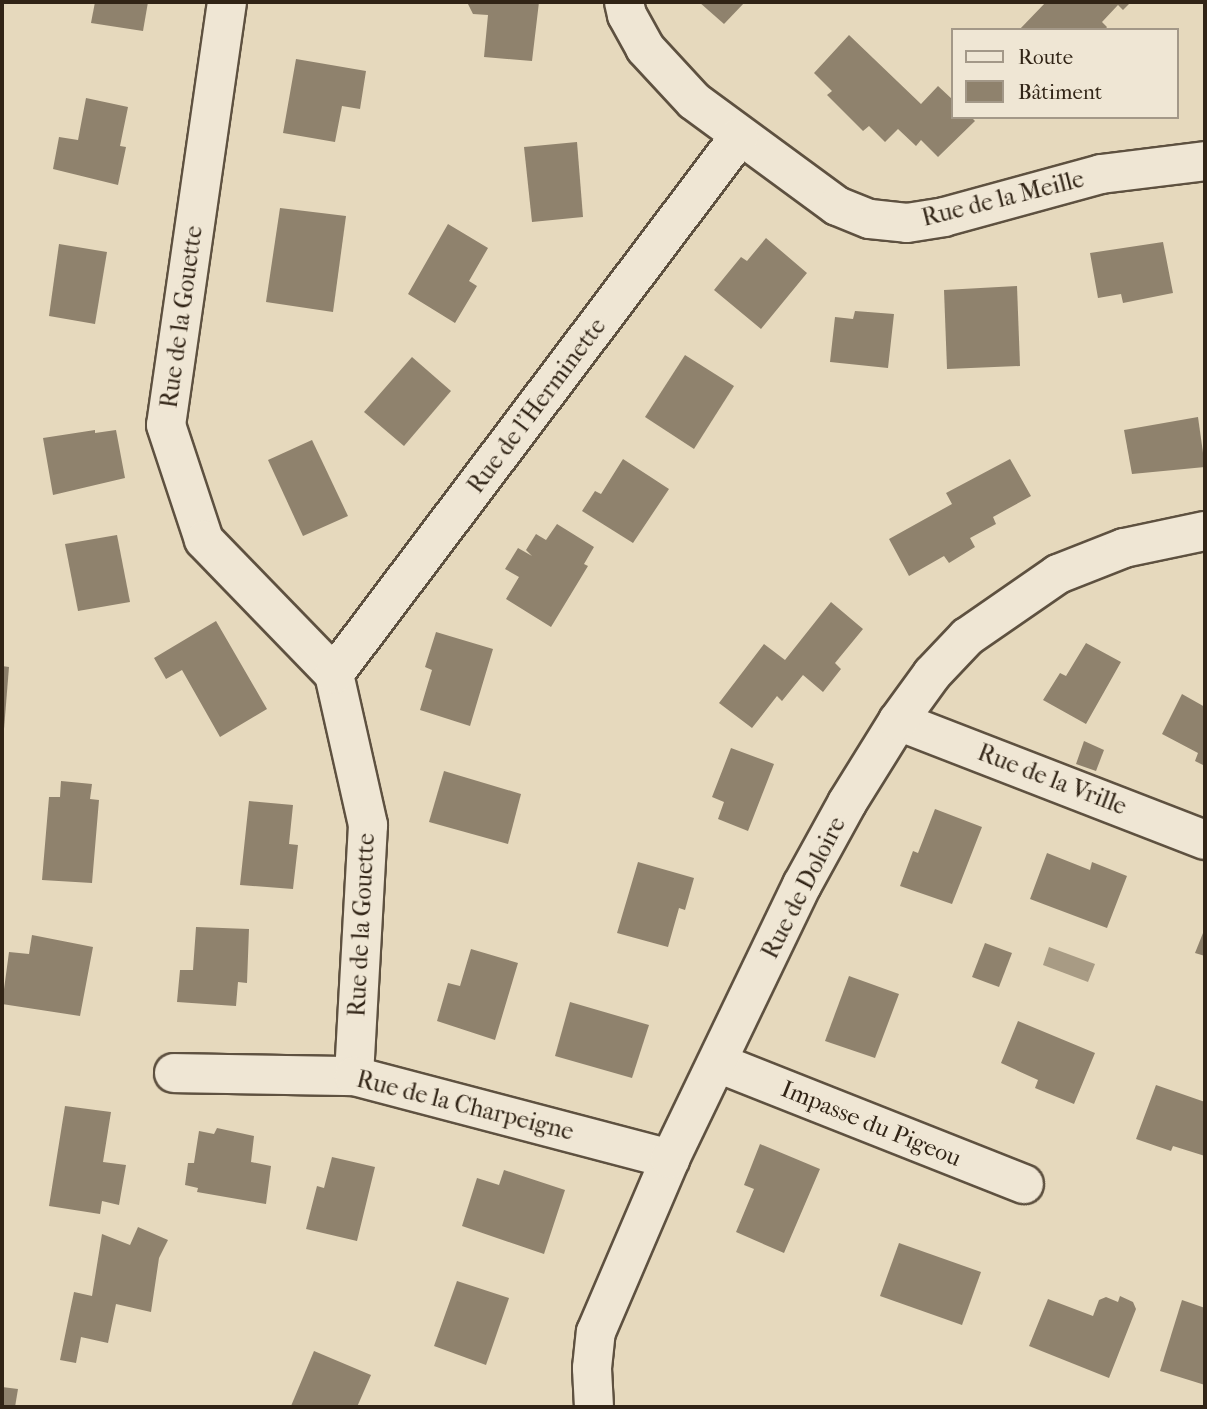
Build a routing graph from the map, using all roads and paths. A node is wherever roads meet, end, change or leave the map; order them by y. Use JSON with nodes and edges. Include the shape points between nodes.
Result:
{"nodes":[{"id":1,"x":227,"y":2,"type":"edge"},
{"id":2,"x":624,"y":2,"type":"edge"},
{"id":3,"x":739,"y":137,"type":"junction"},
{"id":4,"x":1205,"y":161,"type":"edge"},
{"id":5,"x":1205,"y":531,"type":"edge"},
{"id":6,"x":334,"y":674,"type":"junction"},
{"id":7,"x":898,"y":721,"type":"junction"},
{"id":8,"x":1205,"y":840,"type":"edge"},
{"id":9,"x":718,"y":1063,"type":"junction"},
{"id":10,"x":174,"y":1073,"type":"dead end"},
{"id":11,"x":354,"y":1076,"type":"junction"},
{"id":12,"x":670,"y":1159,"type":"junction"},
{"id":13,"x":1024,"y":1184,"type":"dead end"},
{"id":14,"x":594,"y":1407,"type":"edge"}],
"edges":[{"from":1,"to":6,"type":"street","name":"Rue de la Gouette","via":[[166,425],[204,540]]},
{"from":2,"to":3,"type":"street","name":"Rue de la Meille","via":[[652,57],[694,101]]},
{"from":3,"to":4,"type":"street","name":"Rue de la Meille","via":[[837,206],[870,219],[907,223],[1101,174]]},
{"from":3,"to":6,"type":"street","name":"Rue de l'Herminette"},
{"from":5,"to":7,"type":"street","name":"Rue de Doloire","via":[[1124,548],[1058,574],[967,637],[932,674]]},
{"from":6,"to":11,"type":"street","name":"Rue de la Gouette","via":[[368,825]]},
{"from":7,"to":8,"type":"street","name":"Rue de la Vrille"},
{"from":7,"to":9,"type":"street","name":"Rue de Doloire","via":[[802,885]]},
{"from":9,"to":12,"type":"street","name":"Rue de Doloire"},
{"from":9,"to":13,"type":"street","name":"Impasse du Pigeou"},
{"from":10,"to":11,"type":"street","name":"Rue de la Charpeigne"},
{"from":11,"to":12,"type":"street","name":"Rue de la Charpeigne"},
{"from":12,"to":14,"type":"street","name":"Rue de Doloire","via":[[596,1332]]}]}
